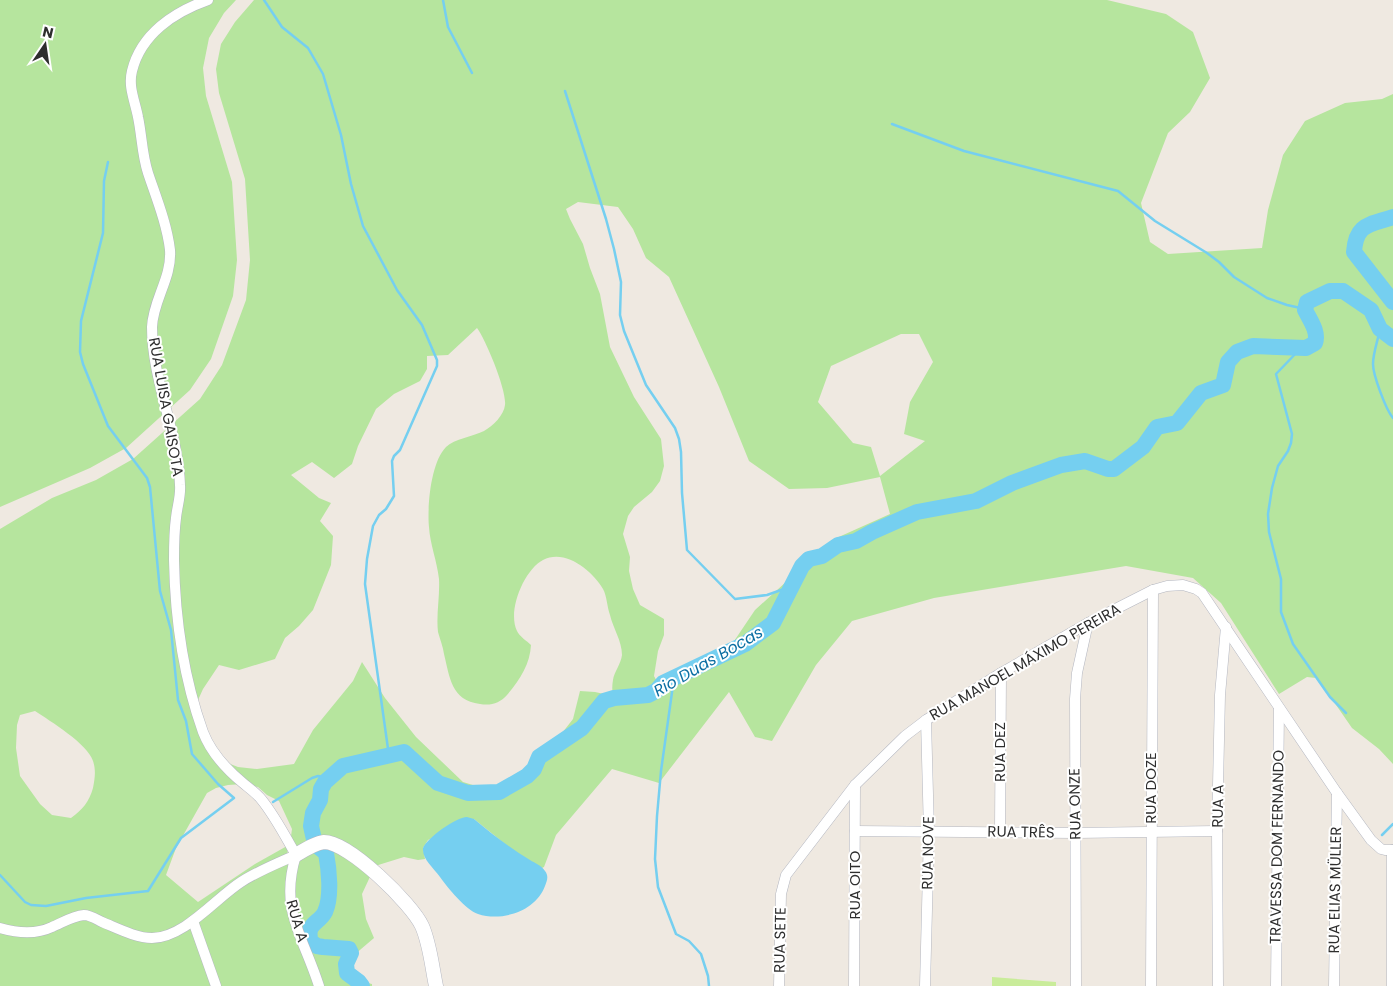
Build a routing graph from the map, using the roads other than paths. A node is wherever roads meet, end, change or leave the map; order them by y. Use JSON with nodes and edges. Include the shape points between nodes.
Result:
{"nodes":[{"id":1,"x":208,"y":0,"type":"edge"},
{"id":2,"x":1153,"y":590,"type":"junction"},
{"id":3,"x":1088,"y":623,"type":"junction"},
{"id":4,"x":1226,"y":627,"type":"junction"},
{"id":5,"x":1001,"y":673,"type":"junction"},
{"id":6,"x":1279,"y":708,"type":"junction"},
{"id":7,"x":926,"y":720,"type":"junction"},
{"id":8,"x":855,"y":785,"type":"junction"},
{"id":9,"x":1337,"y":793,"type":"junction"},
{"id":10,"x":855,"y":831,"type":"junction"},
{"id":11,"x":1000,"y":831,"type":"junction"},
{"id":12,"x":1151,"y":831,"type":"junction"},
{"id":13,"x":1217,"y":831,"type":"junction"},
{"id":14,"x":929,"y":832,"type":"junction"},
{"id":15,"x":1076,"y":833,"type":"junction"},
{"id":16,"x":1392,"y":850,"type":"edge"},
{"id":17,"x":296,"y":855,"type":"junction"},
{"id":18,"x":781,"y":894,"type":"joint"},
{"id":19,"x":193,"y":921,"type":"junction"},
{"id":20,"x":0,"y":928,"type":"edge"},
{"id":21,"x":216,"y":986,"type":"edge"},
{"id":22,"x":319,"y":986,"type":"edge"},
{"id":23,"x":436,"y":986,"type":"edge"},
{"id":24,"x":779,"y":986,"type":"edge"},
{"id":25,"x":854,"y":986,"type":"edge"},
{"id":26,"x":925,"y":986,"type":"edge"},
{"id":27,"x":1076,"y":986,"type":"edge"},
{"id":28,"x":1150,"y":986,"type":"edge"},
{"id":29,"x":1218,"y":986,"type":"edge"},
{"id":30,"x":1276,"y":986,"type":"edge"},
{"id":31,"x":1334,"y":986,"type":"edge"},
{"id":32,"x":1392,"y":986,"type":"edge"}],
"edges":[{"from":1,"to":17,"type":"street","name":"RUA LUISA GAISOTA","via":[[161,24],[139,52],[130,81],[147,172],[158,198],[170,250],[166,281],[155,307],[152,329],[180,485],[174,561],[178,612],[188,682],[209,745],[218,760],[259,797]]},
{"from":2,"to":3,"type":"street","name":"RUA MANOEL MÁXIMO PEREIRA"},
{"from":2,"to":4,"type":"street","name":"RUA MANOEL MÁXIMO PEREIRA","via":[[1176,585],[1196,589]]},
{"from":2,"to":12,"type":"street","name":"RUA DOZE"},
{"from":3,"to":5,"type":"street","name":"RUA MANOEL MÁXIMO PEREIRA"},
{"from":3,"to":15,"type":"street","name":"RUA ONZE","via":[[1074,699]]},
{"from":4,"to":6,"type":"street","name":"RUA MANOEL MÁXIMO PEREIRA"},
{"from":4,"to":13,"type":"street","name":"RUA A","via":[[1220,695]]},
{"from":5,"to":7,"type":"street","name":"RUA MANOEL MÁXIMO PEREIRA"},
{"from":5,"to":11,"type":"street","name":"RUA DEZ"},
{"from":6,"to":9,"type":"street","name":"RUA MANOEL MÁXIMO PEREIRA"},
{"from":6,"to":30,"type":"street","name":"TRAVESSA DOM FERNANDO"},
{"from":7,"to":8,"type":"street","name":"RUA MANOEL MÁXIMO PEREIRA"},
{"from":7,"to":14,"type":"street","name":"RUA NOVE"},
{"from":8,"to":10,"type":"street","name":"RUA OITO"},
{"from":8,"to":18,"type":"street","name":"RUA MANOEL MÁXIMO PEREIRA","via":[[786,875]]},
{"from":9,"to":16,"type":"street","name":"RUA MANOEL MÁXIMO PEREIRA","via":[[1375,845]]},
{"from":9,"to":31,"type":"street","name":"RUA ELIAS MÜLLER"},
{"from":10,"to":14,"type":"street","name":"RUA TRÊS"},
{"from":10,"to":25,"type":"street","name":"RUA OITO"},
{"from":11,"to":14,"type":"street","name":"RUA TRÊS"},
{"from":11,"to":15,"type":"street","name":"RUA TRÊS"},
{"from":12,"to":13,"type":"street","name":"RUA TRÊS"},
{"from":12,"to":15,"type":"street","name":"RUA TRÊS"},
{"from":12,"to":28,"type":"street","name":"RUA DOZE"},
{"from":13,"to":29,"type":"street","name":"RUA A"},
{"from":14,"to":26,"type":"street","name":"RUA NOVE"},
{"from":15,"to":27,"type":"street","name":"RUA ONZE"},
{"from":16,"to":32,"type":"street"},
{"from":17,"to":19,"type":"street","via":[[225,892]]},
{"from":17,"to":22,"type":"street","name":"RUA A","via":[[291,872],[290,903],[299,937]]},
{"from":17,"to":23,"type":"street","via":[[315,845],[329,843],[360,862],[395,890],[422,927]]},
{"from":18,"to":24,"type":"street","name":"RUA SETE"},
{"from":19,"to":20,"type":"street","via":[[164,937],[151,938],[87,915],[65,920],[41,931],[20,932]]},
{"from":19,"to":21,"type":"street"}]}
